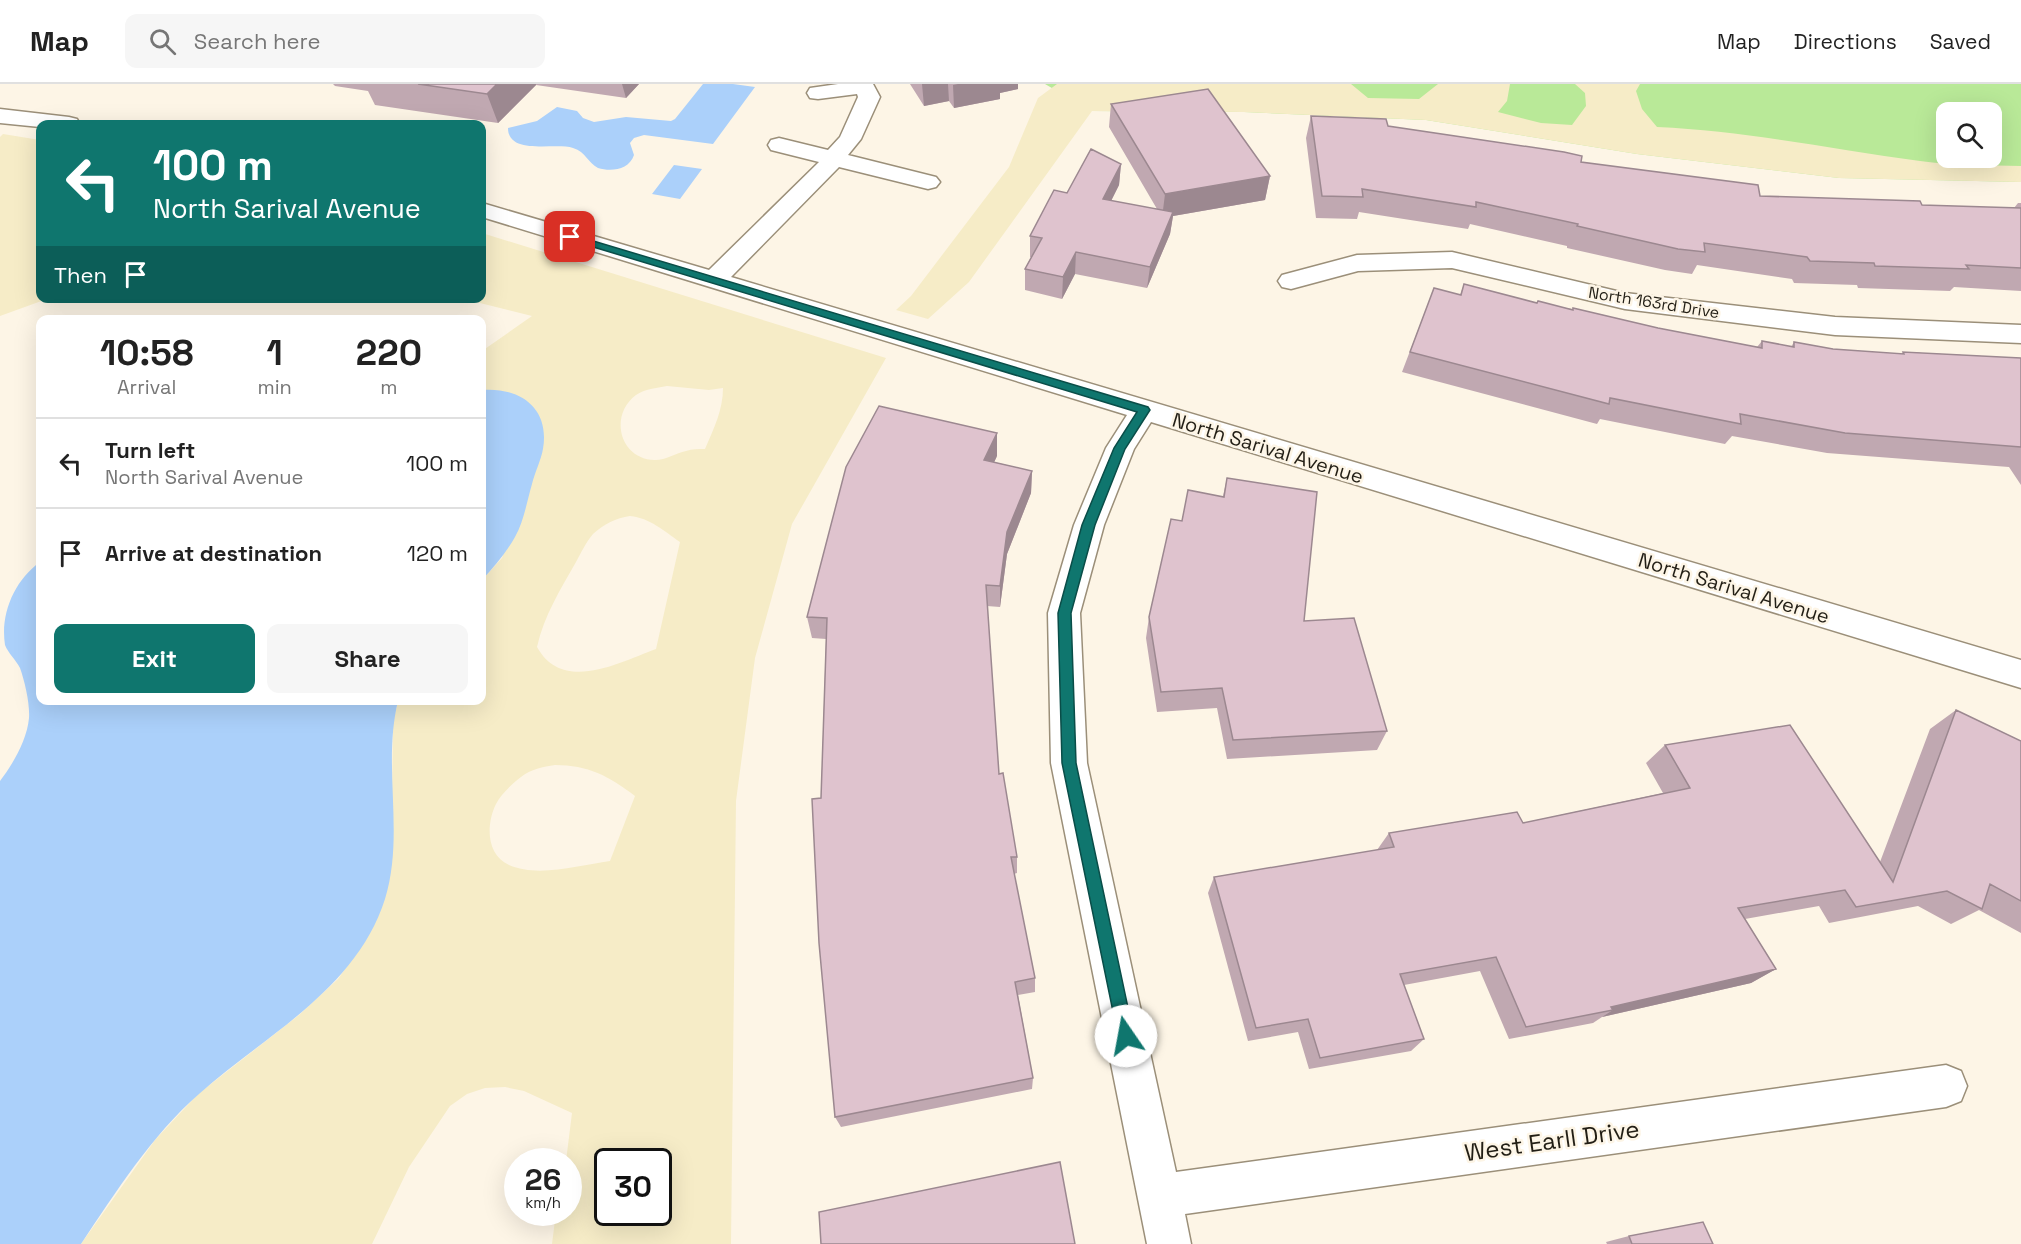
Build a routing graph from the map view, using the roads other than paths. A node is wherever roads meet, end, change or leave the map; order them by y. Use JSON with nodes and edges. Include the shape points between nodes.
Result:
{"nodes":[{"id":1,"x":863,"y":86,"type":"edge"},
{"id":2,"x":818,"y":93,"type":"dead end"},
{"id":3,"x":0,"y":116,"type":"edge"},
{"id":4,"x":36,"y":120,"type":"edge"},
{"id":5,"x":779,"y":145,"type":"dead end"},
{"id":6,"x":834,"y":157,"type":"junction"},
{"id":7,"x":928,"y":182,"type":"dead end"},
{"id":8,"x":486,"y":211,"type":"edge"},
{"id":9,"x":713,"y":280,"type":"junction"},
{"id":10,"x":1292,"y":281,"type":"dead end"},
{"id":11,"x":2021,"y":334,"type":"edge"},
{"id":12,"x":1144,"y":410,"type":"junction"},
{"id":13,"x":2021,"y":674,"type":"edge"},
{"id":14,"x":1946,"y":1086,"type":"dead end"},
{"id":15,"x":1159,"y":1196,"type":"junction"},
{"id":16,"x":1169,"y":1244,"type":"edge"}],
"edges":[{"from":1,"to":2,"type":"street"},
{"from":1,"to":6,"type":"street","via":[[869,97],[850,138]]},
{"from":3,"to":4,"type":"street"},
{"from":5,"to":6,"type":"street"},
{"from":6,"to":7,"type":"street"},
{"from":6,"to":9,"type":"street"},
{"from":8,"to":9,"type":"street","name":"North Sarival Avenue"},
{"from":9,"to":12,"type":"street","name":"North Sarival Avenue"},
{"from":10,"to":11,"type":"street","name":"North 163rd Drive","via":[[1357,263],[1452,261],[1625,301],[1835,326]]},
{"from":12,"to":13,"type":"street","name":"North Sarival Avenue"},
{"from":12,"to":15,"type":"street","via":[[1120,448],[1089,525],[1064,613],[1069,763]]},
{"from":14,"to":15,"type":"street","name":"West Earll Drive"},
{"from":15,"to":16,"type":"street"}]}
